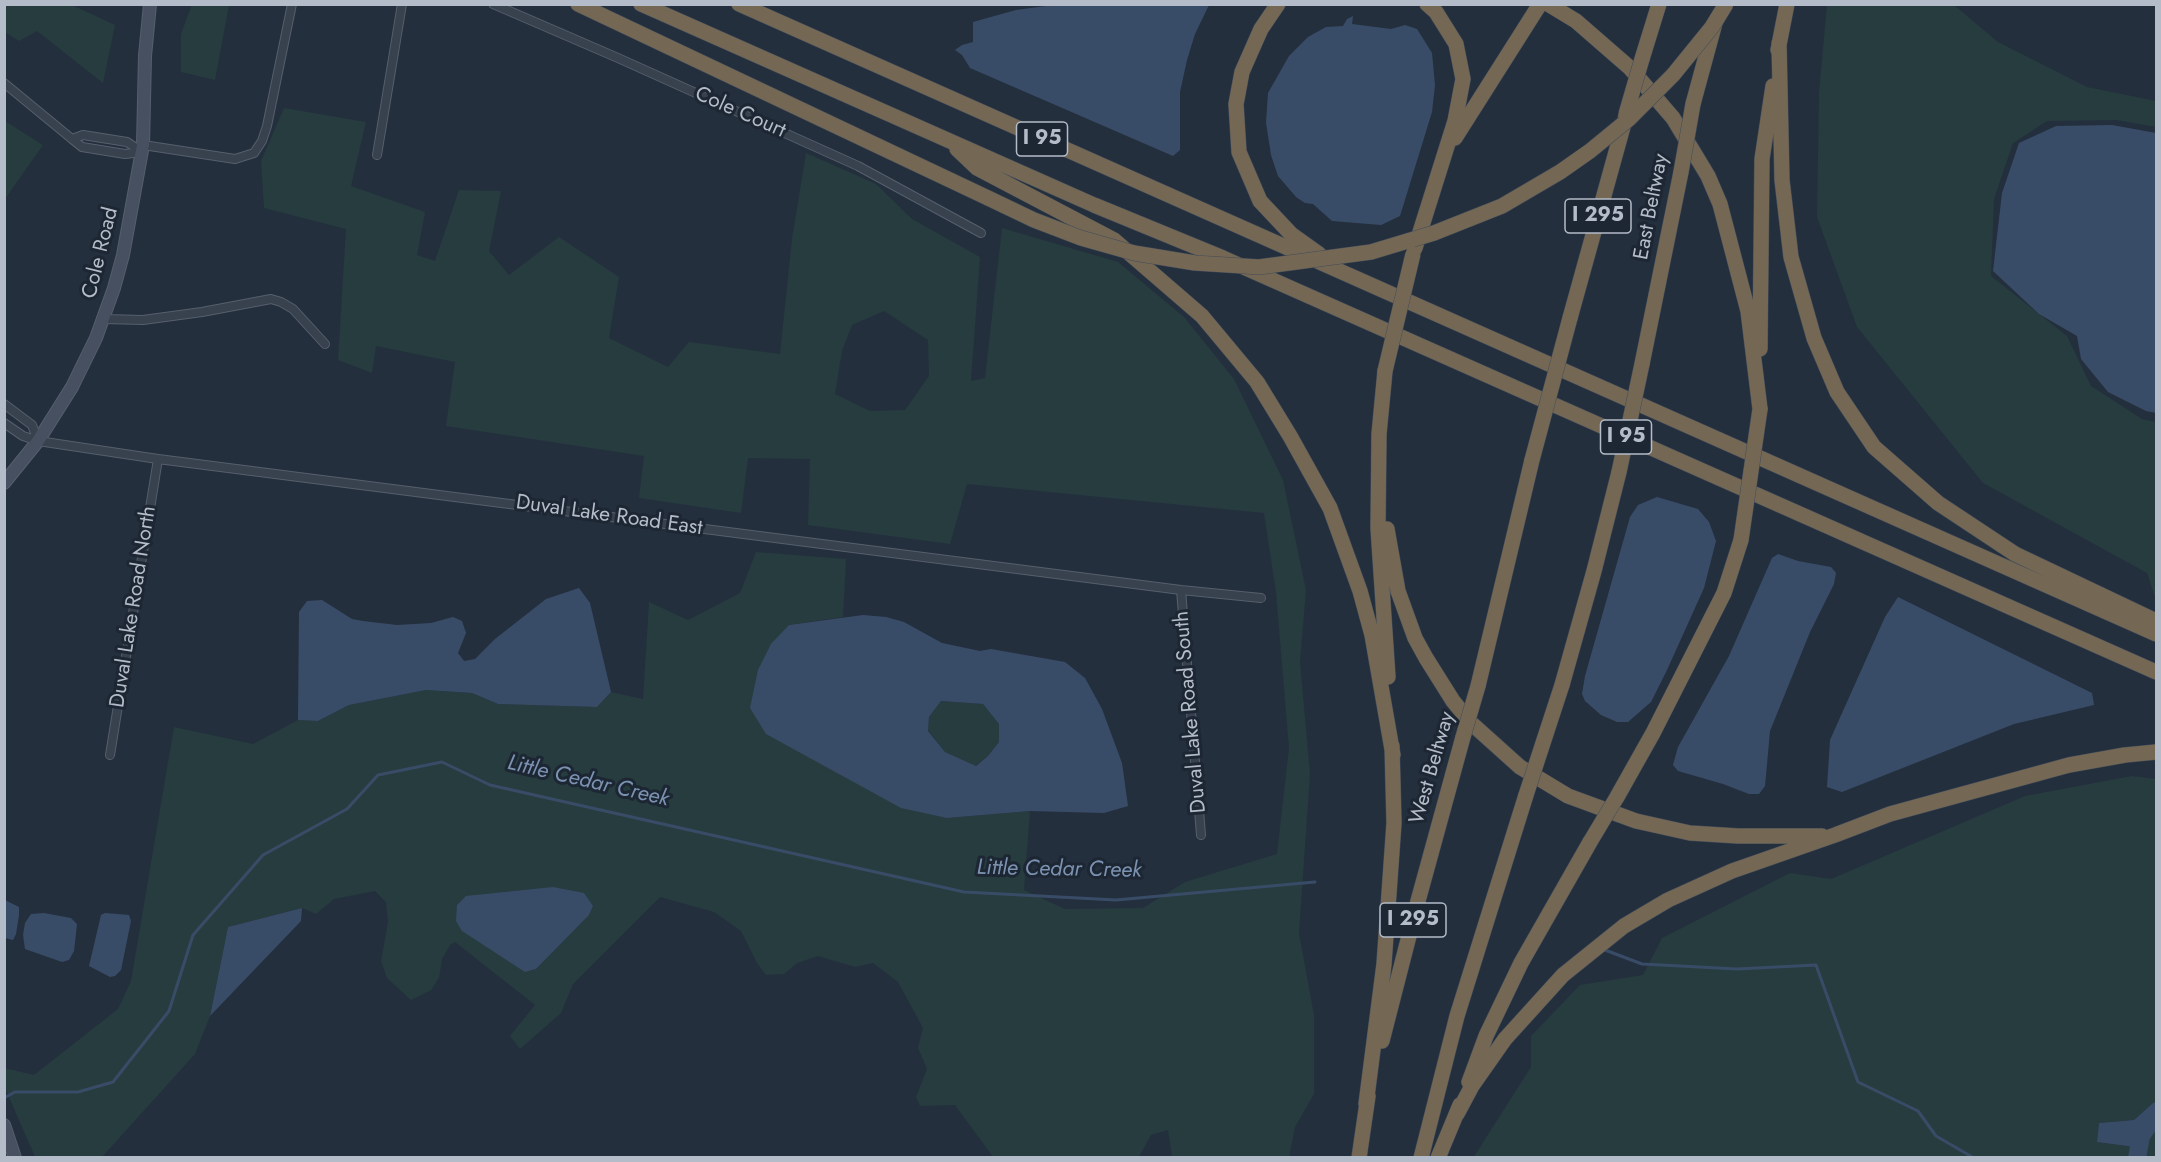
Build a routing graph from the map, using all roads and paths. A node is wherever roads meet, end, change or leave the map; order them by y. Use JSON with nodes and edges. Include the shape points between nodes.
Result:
{"nodes":[{"id":1,"x":150,"y":4,"type":"edge"},
{"id":2,"x":292,"y":4,"type":"edge"},
{"id":3,"x":402,"y":4,"type":"edge"},
{"id":4,"x":493,"y":4,"type":"edge"},
{"id":5,"x":578,"y":4,"type":"edge"},
{"id":6,"x":641,"y":4,"type":"edge"},
{"id":7,"x":739,"y":4,"type":"edge"},
{"id":8,"x":1278,"y":4,"type":"edge"},
{"id":9,"x":1427,"y":4,"type":"edge"},
{"id":10,"x":1540,"y":4,"type":"edge"},
{"id":11,"x":1548,"y":4,"type":"edge"},
{"id":12,"x":1659,"y":4,"type":"edge"},
{"id":13,"x":1720,"y":4,"type":"edge"},
{"id":14,"x":1726,"y":4,"type":"edge"},
{"id":15,"x":1787,"y":4,"type":"edge"},
{"id":16,"x":1779,"y":42,"type":"junction"},
{"id":17,"x":4,"y":83,"type":"edge"},
{"id":18,"x":98,"y":138,"type":"junction"},
{"id":19,"x":72,"y":139,"type":"junction"},
{"id":20,"x":948,"y":140,"type":"junction"},
{"id":21,"x":142,"y":149,"type":"junction"},
{"id":22,"x":97,"y":150,"type":"junction"},
{"id":23,"x":377,"y":155,"type":"dead end"},
{"id":24,"x":1444,"y":155,"type":"junction"},
{"id":25,"x":981,"y":233,"type":"dead end"},
{"id":26,"x":1346,"y":273,"type":"junction"},
{"id":27,"x":104,"y":319,"type":"junction"},
{"id":28,"x":326,"y":344,"type":"dead end"},
{"id":29,"x":6,"y":409,"type":"edge"},
{"id":30,"x":1760,"y":409,"type":"junction"},
{"id":31,"x":4,"y":423,"type":"edge"},
{"id":32,"x":1379,"y":434,"type":"junction"},
{"id":33,"x":38,"y":441,"type":"junction"},
{"id":34,"x":158,"y":459,"type":"junction"},
{"id":35,"x":4,"y":483,"type":"edge"},
{"id":36,"x":1181,"y":590,"type":"junction"},
{"id":37,"x":1261,"y":598,"type":"dead end"},
{"id":38,"x":2157,"y":621,"type":"edge"},
{"id":39,"x":2157,"y":634,"type":"edge"},
{"id":40,"x":2157,"y":672,"type":"edge"},
{"id":41,"x":2157,"y":752,"type":"edge"},
{"id":42,"x":110,"y":755,"type":"dead end"},
{"id":43,"x":1393,"y":755,"type":"junction"},
{"id":44,"x":1201,"y":835,"type":"dead end"},
{"id":45,"x":1835,"y":836,"type":"junction"},
{"id":46,"x":1366,"y":1104,"type":"junction"},
{"id":47,"x":1457,"y":1114,"type":"junction"},
{"id":48,"x":4,"y":1125,"type":"edge"},
{"id":49,"x":15,"y":1158,"type":"edge"},
{"id":50,"x":1359,"y":1158,"type":"edge"},
{"id":51,"x":1421,"y":1158,"type":"edge"},
{"id":52,"x":1438,"y":1158,"type":"edge"}],
"edges":[{"from":1,"to":21,"type":"street","name":"Cole Road"},
{"from":2,"to":21,"type":"street","via":[[267,126],[254,153],[236,159]]},
{"from":3,"to":23,"type":"street"},
{"from":4,"to":25,"type":"street","name":"Cole Court","via":[[858,166]]},
{"from":5,"to":14,"type":"highway","bridge":true,"via":[[1034,220],[1134,253],[1195,263],[1260,267],[1371,252],[1502,206],[1560,172],[1629,120],[1672,75]]},
{"from":6,"to":20,"type":"highway","number":"I 95"},
{"from":7,"to":26,"type":"highway","number":"I 95"},
{"from":8,"to":26,"type":"highway","via":[[1261,29],[1242,72],[1236,104],[1239,152],[1260,201],[1291,234]]},
{"from":9,"to":24,"type":"highway","via":[[1456,44],[1462,79]]},
{"from":10,"to":24,"type":"highway"},
{"from":11,"to":30,"type":"highway","via":[[1576,21],[1630,68],[1673,118],[1708,176],[1720,204],[1748,311]]},
{"from":12,"to":46,"type":"highway","name":"West Beltway","number":"I 295","bridge":true,"via":[[1550,389],[1478,686]]},
{"from":13,"to":51,"type":"highway","name":"East Beltway","bridge":true,"via":[[1693,104],[1642,364],[1594,571],[1457,1016]]},
{"from":15,"to":16,"type":"highway"},
{"from":16,"to":30,"type":"highway","via":[[1762,159]]},
{"from":16,"to":38,"type":"highway","via":[[1782,180],[1791,257],[1814,338],[1837,392],[1874,447],[1938,503],[2033,564]]},
{"from":17,"to":19,"type":"street"},
{"from":18,"to":19,"type":"street","via":[[83,135]]},
{"from":18,"to":21,"type":"street","via":[[127,142]]},
{"from":18,"to":22,"type":"street"},
{"from":19,"to":22,"type":"street","via":[[82,147]]},
{"from":20,"to":40,"type":"highway","number":"I 95","via":[[1245,267]]},
{"from":20,"to":43,"type":"highway","via":[[977,168],[1114,240],[1202,316],[1257,382],[1330,508],[1372,635]]},
{"from":21,"to":22,"type":"street","via":[[124,154]]},
{"from":21,"to":27,"type":"street","name":"Cole Road","via":[[123,255]]},
{"from":24,"to":32,"type":"highway","bridge":true,"via":[[1413,254],[1385,371]]},
{"from":26,"to":39,"type":"highway","number":"I 95"},
{"from":27,"to":28,"type":"street","via":[[143,320],[271,299],[293,309]]},
{"from":27,"to":33,"type":"street","name":"Cole Road","via":[[72,387]]},
{"from":29,"to":33,"type":"street","via":[[32,425]]},
{"from":30,"to":47,"type":"highway","bridge":true,"via":[[1741,540],[1724,593],[1653,733],[1521,963],[1485,1036]]},
{"from":31,"to":33,"type":"street","name":"Duval Lake Road East"},
{"from":32,"to":43,"type":"highway","via":[[1378,528]]},
{"from":32,"to":45,"type":"highway","via":[[1388,540],[1398,591],[1415,638],[1470,723],[1520,768],[1568,796],[1636,821],[1690,833]]},
{"from":33,"to":34,"type":"street","name":"Duval Lake Road East"},
{"from":33,"to":35,"type":"street","name":"Cole Road"},
{"from":34,"to":36,"type":"street","name":"Duval Lake Road East"},
{"from":34,"to":42,"type":"street","name":"Duval Lake Road North"},
{"from":36,"to":37,"type":"street","name":"Duval Lake Road East"},
{"from":36,"to":44,"type":"street","name":"Duval Lake Road South"},
{"from":41,"to":45,"type":"highway","via":[[2069,765],[1890,814]]},
{"from":43,"to":46,"type":"highway","via":[[1394,823],[1385,952]]},
{"from":45,"to":47,"type":"highway","via":[[1732,871],[1623,926],[1563,975],[1505,1039]]},
{"from":46,"to":50,"type":"highway","name":"West Beltway","number":"I 295"},
{"from":47,"to":52,"type":"highway"},
{"from":48,"to":49,"type":"street"}]}
